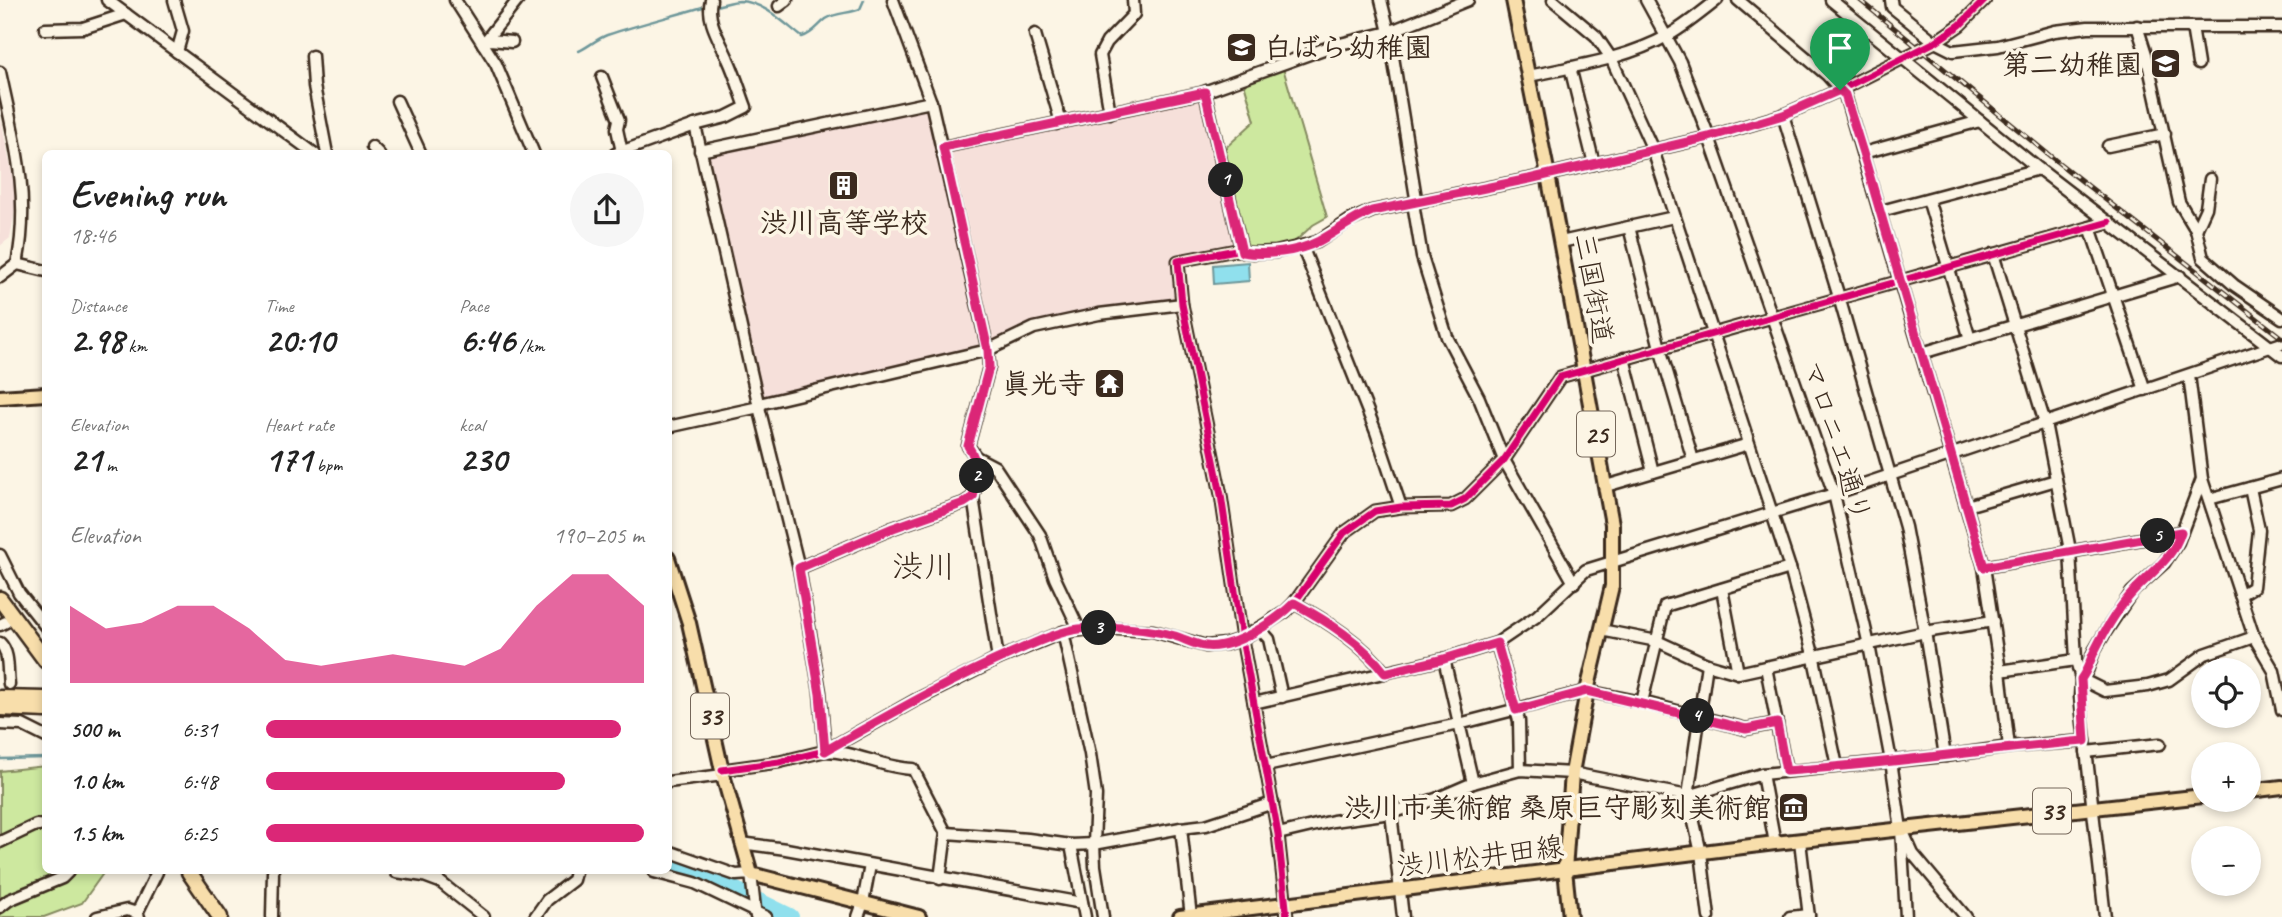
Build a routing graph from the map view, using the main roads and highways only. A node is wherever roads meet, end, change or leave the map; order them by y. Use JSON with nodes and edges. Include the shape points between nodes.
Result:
{"nodes":[{"id":1,"x":1513,"y":0,"type":"edge"},
{"id":2,"x":42,"y":394,"type":"edge"},
{"id":3,"x":0,"y":397,"type":"edge"},
{"id":4,"x":672,"y":570,"type":"edge"},
{"id":5,"x":0,"y":599,"type":"edge"},
{"id":6,"x":42,"y":657,"type":"edge"},
{"id":7,"x":0,"y":698,"type":"edge"},
{"id":8,"x":42,"y":699,"type":"edge"},
{"id":9,"x":0,"y":708,"type":"edge"},
{"id":10,"x":42,"y":710,"type":"edge"},
{"id":11,"x":2282,"y":787,"type":"edge"},
{"id":12,"x":2261,"y":790,"type":"edge"},
{"id":13,"x":2191,"y":797,"type":"edge"},
{"id":14,"x":1565,"y":870,"type":"junction"},
{"id":15,"x":190,"y":874,"type":"edge"},
{"id":16,"x":1187,"y":916,"type":"edge"},
{"id":17,"x":220,"y":917,"type":"edge"},
{"id":18,"x":919,"y":917,"type":"edge"},
{"id":19,"x":1570,"y":917,"type":"edge"}],
"edges":[{"from":1,"to":14,"type":"main road","name":"三国街道","number":"25","via":[[1612,524],[1612,586],[1572,774]]},
{"from":2,"to":3,"type":"main road"},
{"from":4,"to":18,"type":"main road","number":"33","via":[[751,874]]},
{"from":5,"to":6,"type":"highway"},
{"from":7,"to":8,"type":"highway"},
{"from":9,"to":10,"type":"highway"},
{"from":11,"to":12,"type":"main road"},
{"from":13,"to":14,"type":"main road","name":"渋川松井田線","number":"33"},
{"from":14,"to":16,"type":"main road","name":"渋川松井田線","number":"33"},
{"from":14,"to":19,"type":"main road","name":"三国街道","number":"25"},
{"from":15,"to":17,"type":"highway"}]}
